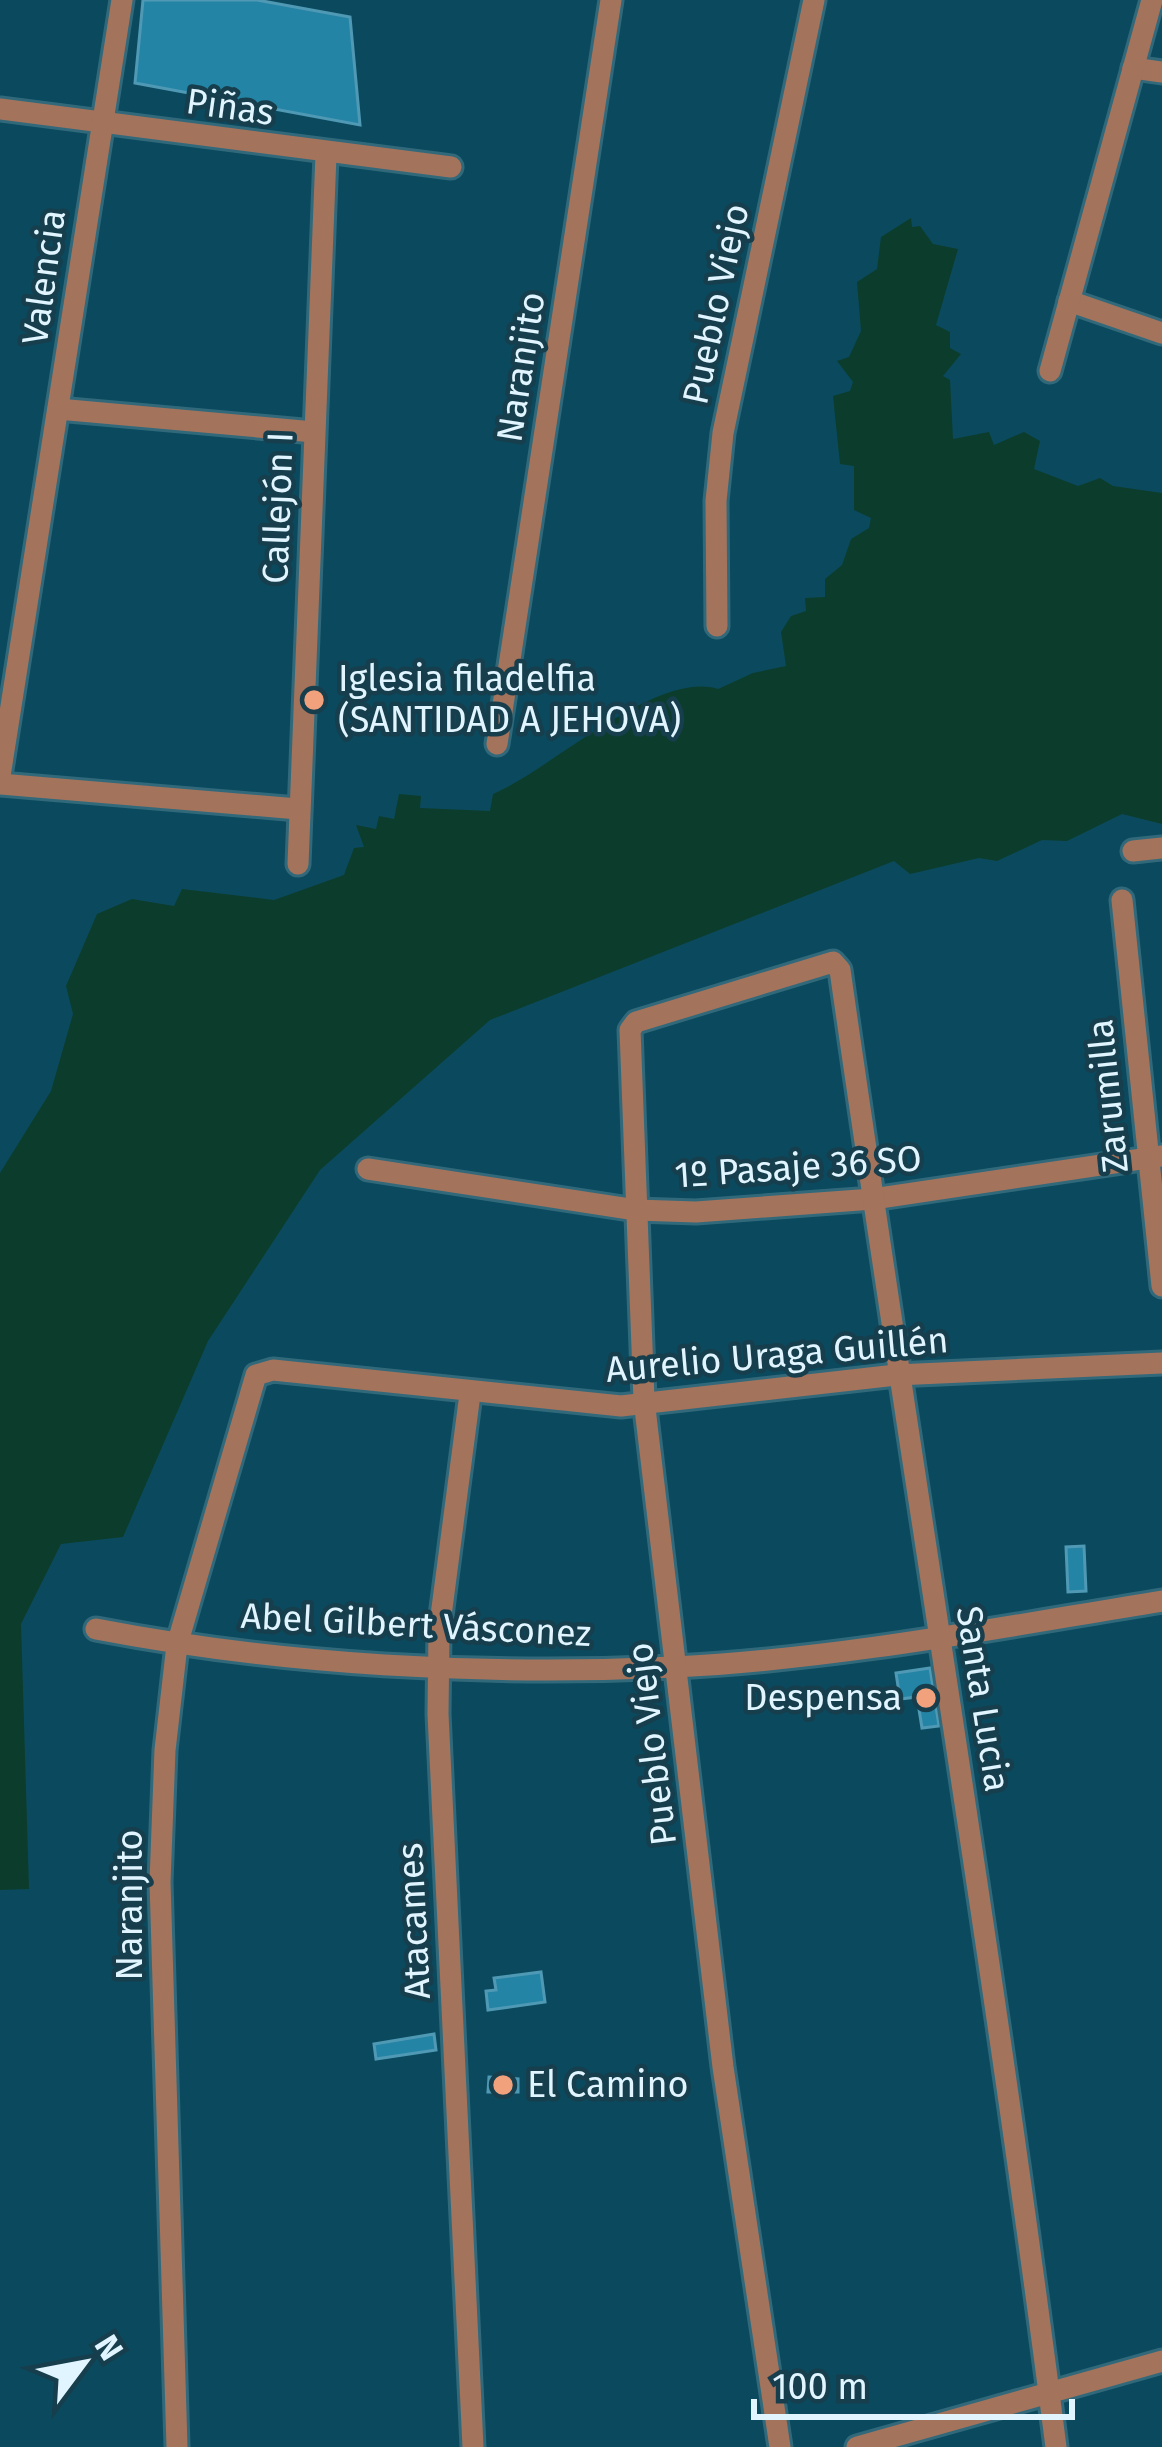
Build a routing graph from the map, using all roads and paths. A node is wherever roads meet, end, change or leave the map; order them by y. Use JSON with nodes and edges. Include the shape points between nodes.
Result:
{"nodes":[{"id":1,"x":122,"y":0,"type":"edge"},
{"id":2,"x":611,"y":0,"type":"edge"},
{"id":3,"x":814,"y":0,"type":"edge"},
{"id":4,"x":1152,"y":0,"type":"edge"},
{"id":5,"x":1133,"y":68,"type":"junction"},
{"id":6,"x":1162,"y":72,"type":"edge"},
{"id":7,"x":0,"y":109,"type":"edge"},
{"id":8,"x":99,"y":121,"type":"junction"},
{"id":9,"x":326,"y":154,"type":"junction"},
{"id":10,"x":451,"y":167,"type":"dead end"},
{"id":11,"x":1069,"y":302,"type":"junction"},
{"id":12,"x":1162,"y":333,"type":"edge"},
{"id":13,"x":1049,"y":371,"type":"dead end"},
{"id":14,"x":58,"y":410,"type":"junction"},
{"id":15,"x":314,"y":432,"type":"junction"},
{"id":16,"x":717,"y":626,"type":"dead end"},
{"id":17,"x":497,"y":744,"type":"dead end"},
{"id":18,"x":0,"y":780,"type":"edge"},
{"id":19,"x":298,"y":809,"type":"junction"},
{"id":20,"x":1162,"y":848,"type":"edge"},
{"id":21,"x":1133,"y":851,"type":"dead end"},
{"id":22,"x":298,"y":864,"type":"dead end"},
{"id":23,"x":1122,"y":900,"type":"dead end"},
{"id":24,"x":836,"y":964,"type":"joint"},
{"id":25,"x":1154,"y":1158,"type":"edge"},
{"id":26,"x":368,"y":1168,"type":"dead end"},
{"id":27,"x":873,"y":1199,"type":"junction"},
{"id":28,"x":636,"y":1210,"type":"junction"},
{"id":29,"x":1162,"y":1286,"type":"edge"},
{"id":30,"x":1162,"y":1363,"type":"edge"},
{"id":31,"x":256,"y":1375,"type":"joint"},
{"id":32,"x":896,"y":1376,"type":"junction"},
{"id":33,"x":470,"y":1394,"type":"junction"},
{"id":34,"x":644,"y":1400,"type":"junction"},
{"id":35,"x":1162,"y":1601,"type":"edge"},
{"id":36,"x":96,"y":1629,"type":"dead end"},
{"id":37,"x":939,"y":1637,"type":"junction"},
{"id":38,"x":177,"y":1645,"type":"junction"},
{"id":39,"x":438,"y":1666,"type":"junction"},
{"id":40,"x":676,"y":1667,"type":"junction"},
{"id":41,"x":1162,"y":2361,"type":"edge"},
{"id":42,"x":1049,"y":2393,"type":"junction"},
{"id":43,"x":176,"y":2447,"type":"edge"},
{"id":44,"x":472,"y":2447,"type":"edge"},
{"id":45,"x":780,"y":2447,"type":"edge"},
{"id":46,"x":856,"y":2447,"type":"edge"},
{"id":47,"x":1056,"y":2447,"type":"edge"}],
"edges":[{"from":1,"to":8,"type":"street","name":"Valencia"},
{"from":2,"to":17,"type":"street","name":"Naranjito"},
{"from":3,"to":16,"type":"street","name":"Pueblo Viejo","via":[[723,434]]},
{"from":4,"to":5,"type":"street"},
{"from":5,"to":6,"type":"street"},
{"from":5,"to":11,"type":"street"},
{"from":7,"to":8,"type":"street","name":"Piñas"},
{"from":8,"to":9,"type":"street","name":"Piñas"},
{"from":8,"to":14,"type":"street","name":"Valencia"},
{"from":9,"to":10,"type":"street","name":"Piñas"},
{"from":9,"to":15,"type":"street","name":"Callejón I"},
{"from":11,"to":12,"type":"street"},
{"from":11,"to":13,"type":"street"},
{"from":14,"to":15,"type":"street"},
{"from":14,"to":18,"type":"street","name":"Valencia"},
{"from":15,"to":19,"type":"street","name":"Callejón I"},
{"from":18,"to":19,"type":"street"},
{"from":19,"to":22,"type":"street","name":"Callejón I"},
{"from":20,"to":21,"type":"street"},
{"from":23,"to":25,"type":"street","name":"Zarumilla"},
{"from":24,"to":27,"type":"street","name":"Santa Lucia"},
{"from":24,"to":28,"type":"street","name":"Pueblo Viejo","via":[[636,1022]]},
{"from":25,"to":27,"type":"street","name":"1º Pasaje 36 SO"},
{"from":25,"to":29,"type":"street","name":"Zarumilla"},
{"from":26,"to":28,"type":"street","name":"1º Pasaje 36 SO"},
{"from":27,"to":28,"type":"street","name":"1º Pasaje 36 SO"},
{"from":27,"to":32,"type":"street","name":"Santa Lucia"},
{"from":28,"to":34,"type":"street","name":"Pueblo Viejo"},
{"from":30,"to":32,"type":"street","name":"Aurelio Uraga Guillén"},
{"from":31,"to":33,"type":"street","name":"Aurelio Uraga Guillén","via":[[273,1370]]},
{"from":31,"to":38,"type":"street","name":"Naranjito"},
{"from":32,"to":34,"type":"street","name":"Aurelio Uraga Guillén"},
{"from":32,"to":37,"type":"street","name":"Santa Lucia"},
{"from":33,"to":34,"type":"street","name":"Aurelio Uraga Guillén","via":[[621,1406]]},
{"from":33,"to":39,"type":"street","name":"Atacames"},
{"from":34,"to":40,"type":"street","name":"Pueblo Viejo"},
{"from":35,"to":37,"type":"street","name":"Abel Gilbert Vásconez"},
{"from":36,"to":38,"type":"street","name":"Abel Gilbert Vásconez"},
{"from":37,"to":40,"type":"street","name":"Abel Gilbert Vásconez"},
{"from":37,"to":42,"type":"street","name":"Santa Lucia"},
{"from":38,"to":39,"type":"street","name":"Abel Gilbert Vásconez"},
{"from":38,"to":43,"type":"street","name":"Naranjito","via":[[160,1882]]},
{"from":39,"to":40,"type":"street","name":"Abel Gilbert Vásconez"},
{"from":39,"to":44,"type":"street","name":"Atacames"},
{"from":40,"to":45,"type":"street","name":"Pueblo Viejo","via":[[723,2067]]},
{"from":41,"to":42,"type":"street"},
{"from":42,"to":46,"type":"street"},
{"from":42,"to":47,"type":"street","name":"Santa Lucia"}]}
